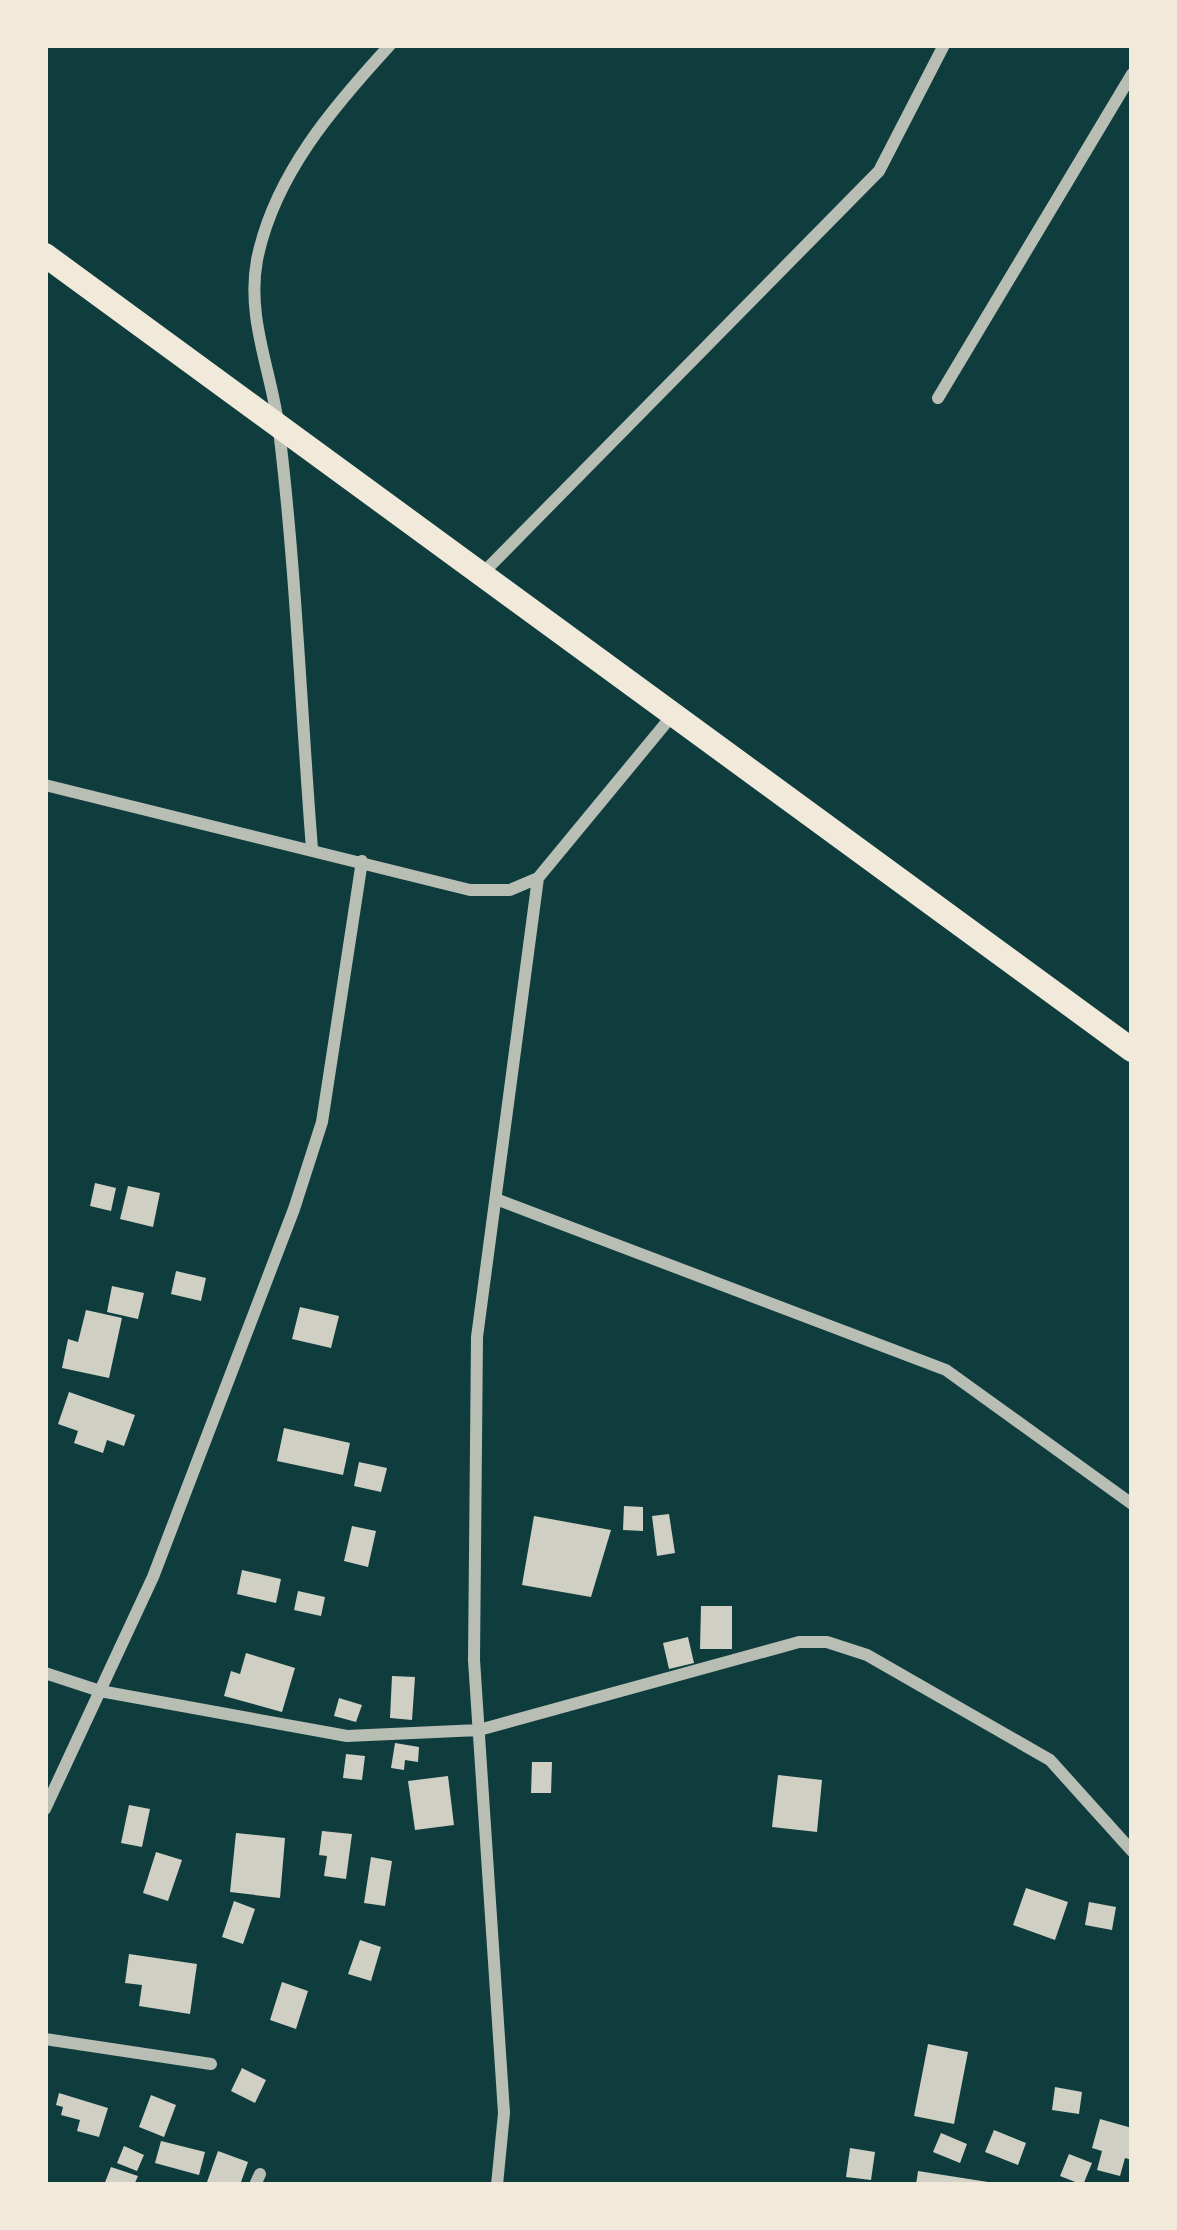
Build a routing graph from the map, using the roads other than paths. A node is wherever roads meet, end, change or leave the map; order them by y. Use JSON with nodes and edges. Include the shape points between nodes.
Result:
{"nodes":[{"id":1,"x":390,"y":45,"type":"edge"},
{"id":2,"x":944,"y":45,"type":"edge"},
{"id":3,"x":1132,"y":74,"type":"edge"},
{"id":4,"x":45,"y":255,"type":"edge"},
{"id":5,"x":938,"y":398,"type":"dead end"},
{"id":6,"x":279,"y":427,"type":"junction"},
{"id":7,"x":481,"y":575,"type":"junction"},
{"id":8,"x":676,"y":711,"type":"junction"},
{"id":9,"x":45,"y":785,"type":"edge"},
{"id":10,"x":312,"y":849,"type":"junction"},
{"id":11,"x":362,"y":861,"type":"junction"},
{"id":12,"x":538,"y":878,"type":"junction"},
{"id":13,"x":1132,"y":1050,"type":"edge"},
{"id":14,"x":496,"y":1199,"type":"junction"},
{"id":15,"x":1132,"y":1504,"type":"edge"},
{"id":16,"x":45,"y":1673,"type":"edge"},
{"id":17,"x":100,"y":1691,"type":"junction"},
{"id":18,"x":479,"y":1730,"type":"junction"},
{"id":19,"x":45,"y":1809,"type":"edge"},
{"id":20,"x":1132,"y":1851,"type":"edge"},
{"id":21,"x":45,"y":2039,"type":"edge"},
{"id":22,"x":211,"y":2064,"type":"dead end"},
{"id":23,"x":497,"y":2185,"type":"edge"}],
"edges":[{"from":1,"to":6,"type":"street","via":[[336,104],[290,173],[258,258],[253,309]]},
{"from":2,"to":7,"type":"street","via":[[880,171]]},
{"from":3,"to":5,"type":"street"},
{"from":4,"to":6,"type":"main road"},
{"from":6,"to":7,"type":"main road"},
{"from":6,"to":10,"type":"street"},
{"from":7,"to":8,"type":"main road"},
{"from":8,"to":12,"type":"street"},
{"from":8,"to":13,"type":"main road"},
{"from":9,"to":10,"type":"street"},
{"from":10,"to":11,"type":"street"},
{"from":11,"to":12,"type":"street","via":[[470,890],[510,890]]},
{"from":11,"to":17,"type":"street","via":[[315,1144],[153,1576]]},
{"from":12,"to":14,"type":"street"},
{"from":14,"to":15,"type":"street","via":[[946,1370]]},
{"from":14,"to":18,"type":"street","via":[[477,1337]]},
{"from":16,"to":17,"type":"street"},
{"from":17,"to":18,"type":"street","via":[[347,1736]]},
{"from":17,"to":19,"type":"street"},
{"from":18,"to":20,"type":"street","via":[[800,1642],[827,1642],[866,1654],[1050,1760]]},
{"from":18,"to":23,"type":"street","via":[[504,2113]]},
{"from":21,"to":22,"type":"street"}]}
